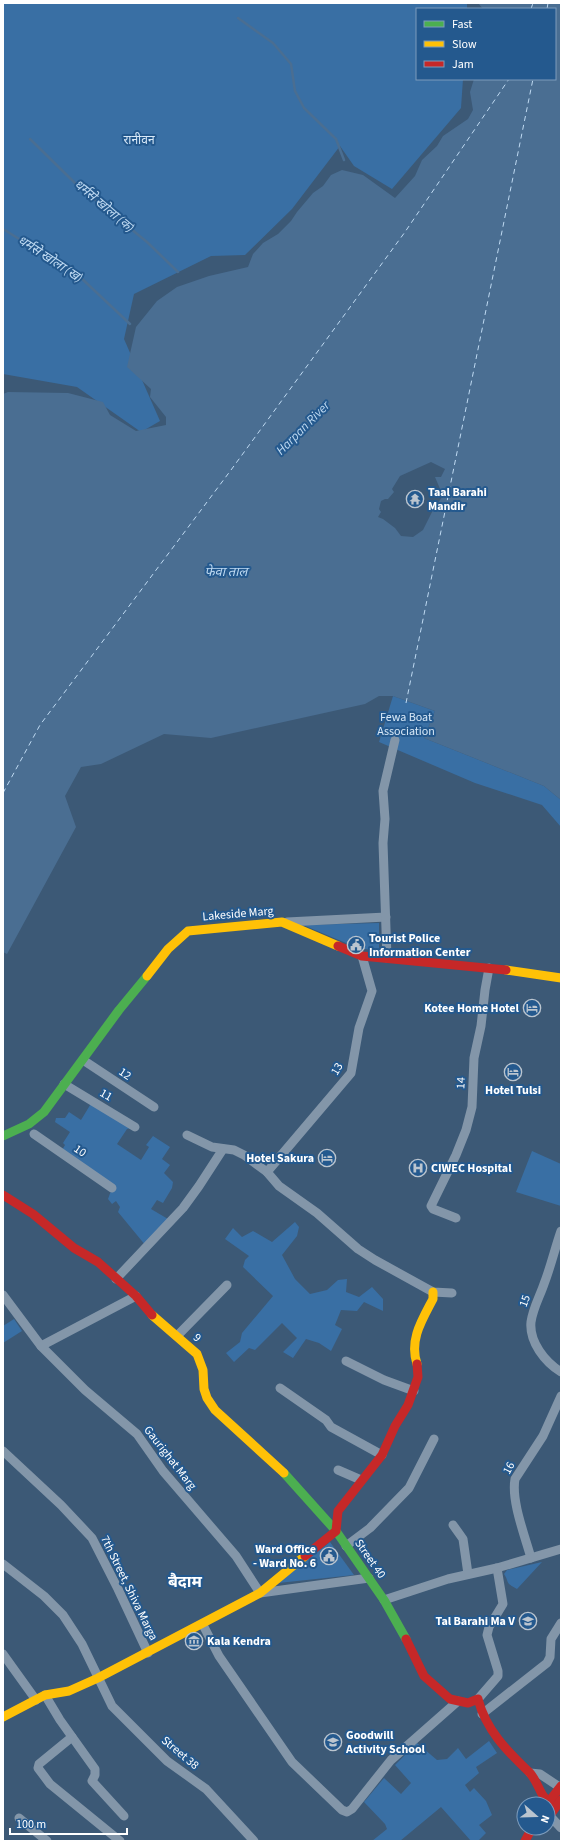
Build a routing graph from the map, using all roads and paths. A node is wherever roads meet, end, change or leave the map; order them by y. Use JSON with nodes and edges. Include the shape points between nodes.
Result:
{"nodes":[{"id":1,"x":395,"y":740,"type":"dead end"},
{"id":2,"x":386,"y":917,"type":"junction"},
{"id":3,"x":282,"y":922,"type":"junction"},
{"id":4,"x":362,"y":956,"type":"junction"},
{"id":5,"x":387,"y":958,"type":"junction"},
{"id":6,"x":489,"y":968,"type":"junction"},
{"id":7,"x":561,"y":978,"type":"edge"},
{"id":8,"x":83,"y":1060,"type":"junction"},
{"id":9,"x":64,"y":1084,"type":"junction"},
{"id":10,"x":154,"y":1108,"type":"dead end"},
{"id":11,"x":135,"y":1127,"type":"dead end"},
{"id":12,"x":34,"y":1134,"type":"dead end"},
{"id":13,"x":187,"y":1135,"type":"dead end"},
{"id":14,"x":3,"y":1136,"type":"edge"},
{"id":15,"x":223,"y":1149,"type":"junction"},
{"id":16,"x":267,"y":1172,"type":"junction"},
{"id":17,"x":112,"y":1188,"type":"dead end"},
{"id":18,"x":3,"y":1195,"type":"edge"},
{"id":19,"x":456,"y":1218,"type":"dead end"},
{"id":20,"x":561,"y":1231,"type":"edge"},
{"id":21,"x":116,"y":1279,"type":"junction"},
{"id":22,"x":227,"y":1285,"type":"dead end"},
{"id":23,"x":433,"y":1292,"type":"junction"},
{"id":24,"x":452,"y":1293,"type":"dead end"},
{"id":25,"x":3,"y":1295,"type":"edge"},
{"id":26,"x":136,"y":1296,"type":"junction"},
{"id":27,"x":177,"y":1336,"type":"junction"},
{"id":28,"x":41,"y":1346,"type":"junction"},
{"id":29,"x":346,"y":1361,"type":"dead end"},
{"id":30,"x":561,"y":1372,"type":"edge"},
{"id":31,"x":280,"y":1388,"type":"dead end"},
{"id":32,"x":414,"y":1391,"type":"junction"},
{"id":33,"x":561,"y":1396,"type":"edge"},
{"id":34,"x":434,"y":1439,"type":"dead end"},
{"id":35,"x":3,"y":1451,"type":"edge"},
{"id":36,"x":382,"y":1455,"type":"junction"},
{"id":37,"x":338,"y":1470,"type":"dead end"},
{"id":38,"x":361,"y":1480,"type":"junction"},
{"id":39,"x":453,"y":1525,"type":"dead end"},
{"id":40,"x":336,"y":1531,"type":"junction"},
{"id":41,"x":346,"y":1546,"type":"junction"},
{"id":42,"x":561,"y":1549,"type":"edge"},
{"id":43,"x":531,"y":1558,"type":"junction"},
{"id":44,"x":3,"y":1564,"type":"edge"},
{"id":45,"x":497,"y":1568,"type":"junction"},
{"id":46,"x":468,"y":1574,"type":"junction"},
{"id":47,"x":369,"y":1578,"type":"junction"},
{"id":48,"x":260,"y":1593,"type":"junction"},
{"id":49,"x":384,"y":1600,"type":"junction"},
{"id":50,"x":561,"y":1623,"type":"edge"},
{"id":51,"x":203,"y":1625,"type":"junction"},
{"id":52,"x":148,"y":1653,"type":"junction"},
{"id":53,"x":3,"y":1654,"type":"edge"},
{"id":54,"x":98,"y":1678,"type":"junction"},
{"id":55,"x":45,"y":1695,"type":"junction"},
{"id":56,"x":478,"y":1699,"type":"junction"},
{"id":57,"x":36,"y":1700,"type":"junction"},
{"id":58,"x":458,"y":1701,"type":"junction"},
{"id":59,"x":482,"y":1714,"type":"junction"},
{"id":60,"x":3,"y":1717,"type":"edge"},
{"id":61,"x":72,"y":1737,"type":"junction"},
{"id":62,"x":530,"y":1773,"type":"junction"},
{"id":63,"x":561,"y":1787,"type":"edge"},
{"id":64,"x":542,"y":1796,"type":"edge"},
{"id":65,"x":556,"y":1796,"type":"edge"},
{"id":66,"x":124,"y":1816,"type":"dead end"},
{"id":67,"x":19,"y":1818,"type":"dead end"},
{"id":68,"x":47,"y":1841,"type":"edge"},
{"id":69,"x":120,"y":1841,"type":"edge"},
{"id":70,"x":254,"y":1841,"type":"edge"}],
"edges":[{"from":1,"to":2,"type":"street","via":[[383,791]]},
{"from":2,"to":3,"type":"street"},
{"from":2,"to":5,"type":"street"},
{"from":3,"to":4,"type":"street","name":"Lakeside Marg"},
{"from":3,"to":8,"type":"street","name":"Lakeside Marg","via":[[188,931],[168,949]]},
{"from":4,"to":5,"type":"street","name":"Lakeside Marg"},
{"from":4,"to":16,"type":"street","name":"13","number":"13","via":[[372,991],[359,1028],[351,1073]]},
{"from":5,"to":6,"type":"street","name":"Lakeside Marg"},
{"from":6,"to":7,"type":"street","name":"Lakeside Marg"},
{"from":6,"to":19,"type":"street","name":"14","number":"14","via":[[474,1058],[472,1107],[456,1155],[436,1192],[431,1208]]},
{"from":8,"to":9,"type":"street","name":"Lakeside Marg"},
{"from":8,"to":10,"type":"street","name":"12","number":"12"},
{"from":9,"to":11,"type":"street","name":"11","number":"11"},
{"from":9,"to":14,"type":"street","name":"Lakeside Marg","via":[[36,1119]]},
{"from":12,"to":17,"type":"street","name":"10","number":"10"},
{"from":13,"to":15,"type":"street","via":[[212,1147]]},
{"from":15,"to":16,"type":"street","via":[[234,1150],[244,1155]]},
{"from":15,"to":21,"type":"street","via":[[183,1208]]},
{"from":16,"to":23,"type":"street","via":[[279,1186],[317,1213],[358,1249]]},
{"from":18,"to":21,"type":"street","name":"9","number":"9","via":[[33,1214],[74,1248],[98,1262]]},
{"from":20,"to":30,"type":"street","name":"15","number":"15","via":[[534,1311],[531,1329],[543,1357]]},
{"from":21,"to":26,"type":"street","name":"9","number":"9"},
{"from":22,"to":27,"type":"street"},
{"from":23,"to":24,"type":"street"},
{"from":23,"to":32,"type":"street","via":[[433,1299],[414,1340],[414,1355],[418,1367]]},
{"from":25,"to":28,"type":"street","name":"Gaurighat Marg"},
{"from":26,"to":27,"type":"street","name":"9","number":"9","via":[[153,1316]]},
{"from":26,"to":28,"type":"street"},
{"from":27,"to":40,"type":"street","name":"9","number":"9","via":[[197,1354],[201,1362],[207,1398],[215,1410],[290,1478]]},
{"from":28,"to":48,"type":"street","name":"Gaurighat Marg","via":[[85,1390],[137,1434],[163,1471],[236,1556]]},
{"from":29,"to":32,"type":"street","via":[[384,1380]]},
{"from":31,"to":36,"type":"street","via":[[326,1420],[331,1427]]},
{"from":32,"to":36,"type":"street"},
{"from":33,"to":43,"type":"street","name":"16","number":"16","via":[[543,1436],[515,1479],[517,1506]]},
{"from":34,"to":41,"type":"street","via":[[409,1488],[370,1528]]},
{"from":35,"to":52,"type":"street","name":"7th Street, Shiva Marga","via":[[62,1505],[92,1538]]},
{"from":36,"to":38,"type":"street"},
{"from":37,"to":38,"type":"street"},
{"from":38,"to":40,"type":"street","via":[[338,1511]]},
{"from":39,"to":46,"type":"street","via":[[463,1539]]},
{"from":40,"to":41,"type":"street","name":"Street 40"},
{"from":40,"to":48,"type":"street"},
{"from":41,"to":47,"type":"street","name":"Street 40"},
{"from":42,"to":43,"type":"street"},
{"from":43,"to":45,"type":"street"},
{"from":44,"to":54,"type":"street","name":"Street 38","via":[[44,1596],[63,1615],[82,1644]]},
{"from":45,"to":46,"type":"street"},
{"from":45,"to":56,"type":"street","via":[[503,1604],[487,1635],[498,1676]]},
{"from":46,"to":49,"type":"street"},
{"from":47,"to":48,"type":"street"},
{"from":47,"to":49,"type":"street","name":"Street 40"},
{"from":48,"to":51,"type":"street"},
{"from":49,"to":58,"type":"street","name":"Street 40","via":[[414,1652],[424,1676],[450,1699]]},
{"from":50,"to":59,"type":"street","via":[[551,1639],[550,1657],[546,1663]]},
{"from":51,"to":52,"type":"street"},
{"from":51,"to":58,"type":"street","via":[[227,1668],[292,1762],[347,1812],[391,1760]]},
{"from":52,"to":54,"type":"street"},
{"from":53,"to":57,"type":"street"},
{"from":54,"to":55,"type":"street","via":[[69,1691]]},
{"from":54,"to":70,"type":"street","name":"Street 38","via":[[112,1706],[168,1761],[206,1789]]},
{"from":55,"to":57,"type":"street"},
{"from":55,"to":61,"type":"street"},
{"from":56,"to":58,"type":"street","via":[[468,1703]]},
{"from":56,"to":59,"type":"street"},
{"from":57,"to":60,"type":"street"},
{"from":59,"to":62,"type":"street","via":[[507,1751]]},
{"from":61,"to":66,"type":"street","via":[[95,1769],[92,1781]]},
{"from":61,"to":69,"type":"street","via":[[38,1764],[38,1768],[50,1784]]},
{"from":62,"to":63,"type":"street","via":[[540,1774]]},
{"from":62,"to":64,"type":"street"},
{"from":63,"to":65,"type":"street"},
{"from":67,"to":68,"type":"street"}]}
